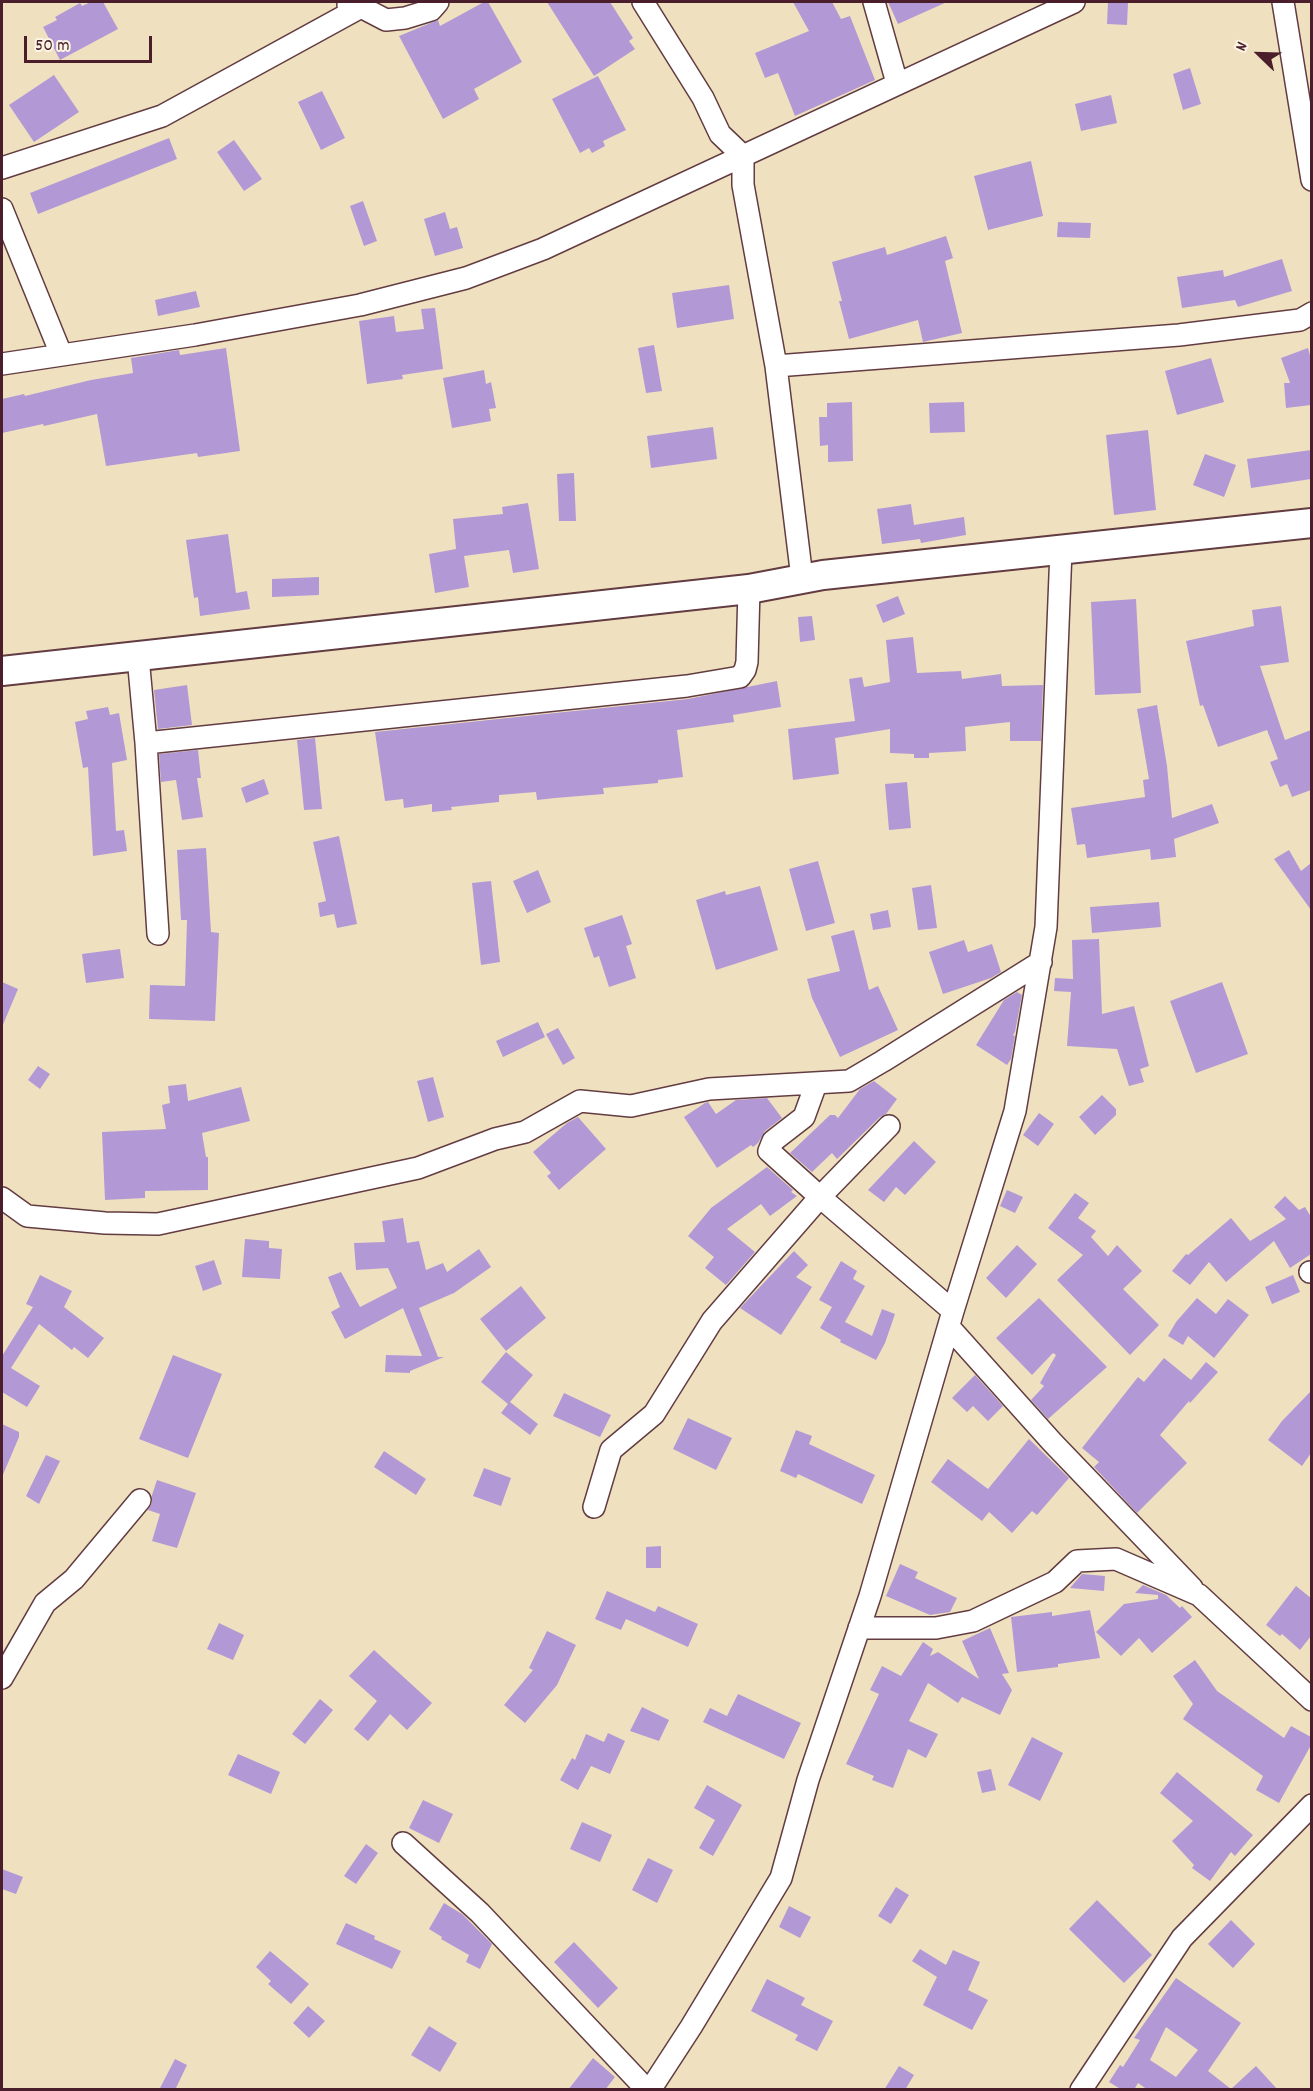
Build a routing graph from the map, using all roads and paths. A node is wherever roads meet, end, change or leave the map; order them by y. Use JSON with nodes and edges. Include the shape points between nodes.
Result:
{"nodes":[{"id":1,"x":438,"y":2,"type":"edge"},
{"id":2,"x":643,"y":2,"type":"edge"},
{"id":3,"x":874,"y":2,"type":"edge"},
{"id":4,"x":1074,"y":2,"type":"edge"},
{"id":5,"x":1283,"y":2,"type":"edge"},
{"id":6,"x":339,"y":4,"type":"dead end"},
{"id":7,"x":361,"y":7,"type":"junction"},
{"id":8,"x":897,"y":82,"type":"junction"},
{"id":9,"x":743,"y":156,"type":"junction"},
{"id":10,"x":2,"y":168,"type":"edge"},
{"id":11,"x":1311,"y":180,"type":"edge"},
{"id":12,"x":2,"y":209,"type":"edge"},
{"id":13,"x":1311,"y":313,"type":"edge"},
{"id":14,"x":61,"y":354,"type":"junction"},
{"id":15,"x":2,"y":364,"type":"edge"},
{"id":16,"x":776,"y":366,"type":"junction"},
{"id":17,"x":1311,"y":523,"type":"edge"},
{"id":18,"x":1061,"y":550,"type":"junction"},
{"id":19,"x":802,"y":578,"type":"junction"},
{"id":20,"x":749,"y":589,"type":"junction"},
{"id":21,"x":138,"y":657,"type":"junction"},
{"id":22,"x":2,"y":671,"type":"edge"},
{"id":23,"x":146,"y":742,"type":"junction"},
{"id":24,"x":158,"y":934,"type":"dead end"},
{"id":25,"x":1041,"y":962,"type":"junction"},
{"id":26,"x":816,"y":1084,"type":"junction"},
{"id":27,"x":889,"y":1126,"type":"dead end"},
{"id":28,"x":820,"y":1197,"type":"junction"},
{"id":29,"x":2,"y":1198,"type":"edge"},
{"id":30,"x":951,"y":1319,"type":"junction"},
{"id":31,"x":140,"y":1500,"type":"dead end"},
{"id":32,"x":594,"y":1507,"type":"dead end"},
{"id":33,"x":1199,"y":1595,"type":"junction"},
{"id":34,"x":859,"y":1628,"type":"junction"},
{"id":35,"x":2,"y":1678,"type":"edge"},
{"id":36,"x":1311,"y":1700,"type":"edge"},
{"id":37,"x":1311,"y":1805,"type":"edge"},
{"id":38,"x":403,"y":1843,"type":"dead end"},
{"id":39,"x":648,"y":2090,"type":"edge"},
{"id":40,"x":1081,"y":2090,"type":"edge"}],
"edges":[{"from":1,"to":7,"type":"street","via":[[431,10],[386,20]]},
{"from":2,"to":9,"type":"street","via":[[703,98],[720,134]]},
{"from":3,"to":8,"type":"street"},
{"from":4,"to":8,"type":"street"},
{"from":5,"to":11,"type":"street"},
{"from":6,"to":7,"type":"street"},
{"from":7,"to":10,"type":"street","via":[[162,116]]},
{"from":8,"to":9,"type":"street"},
{"from":9,"to":14,"type":"street","via":[[543,249],[466,278],[349,307]]},
{"from":9,"to":16,"type":"street","via":[[743,185]]},
{"from":12,"to":14,"type":"street"},
{"from":13,"to":16,"type":"street","via":[[1300,320],[1179,335]]},
{"from":14,"to":15,"type":"street"},
{"from":16,"to":19,"type":"street"},
{"from":17,"to":18,"type":"street"},
{"from":18,"to":19,"type":"street"},
{"from":18,"to":25,"type":"street","via":[[1046,927]]},
{"from":19,"to":20,"type":"street"},
{"from":20,"to":21,"type":"street"},
{"from":20,"to":23,"type":"street","via":[[747,662],[740,677],[687,686]]},
{"from":21,"to":22,"type":"street"},
{"from":21,"to":23,"type":"street"},
{"from":23,"to":24,"type":"street"},
{"from":25,"to":26,"type":"street","via":[[883,1062],[849,1080]]},
{"from":25,"to":30,"type":"street","via":[[1015,1111]]},
{"from":26,"to":28,"type":"street","via":[[804,1117],[773,1141],[769,1151]]},
{"from":26,"to":29,"type":"street","via":[[709,1089],[631,1106],[580,1101],[525,1132],[418,1168],[158,1224],[27,1216]]},
{"from":27,"to":28,"type":"street"},
{"from":28,"to":30,"type":"street"},
{"from":28,"to":32,"type":"street","via":[[712,1321],[654,1414],[611,1450]]},
{"from":30,"to":33,"type":"street","via":[[1052,1442]]},
{"from":30,"to":34,"type":"street"},
{"from":31,"to":35,"type":"street","via":[[74,1579],[45,1603]]},
{"from":33,"to":34,"type":"street","via":[[1116,1559],[1077,1561],[1055,1582],[973,1621],[936,1628]]},
{"from":33,"to":36,"type":"street"},
{"from":34,"to":39,"type":"street","via":[[808,1780],[781,1878]]},
{"from":37,"to":40,"type":"street","via":[[1182,1938]]},
{"from":38,"to":39,"type":"street","via":[[480,1913]]}]}
